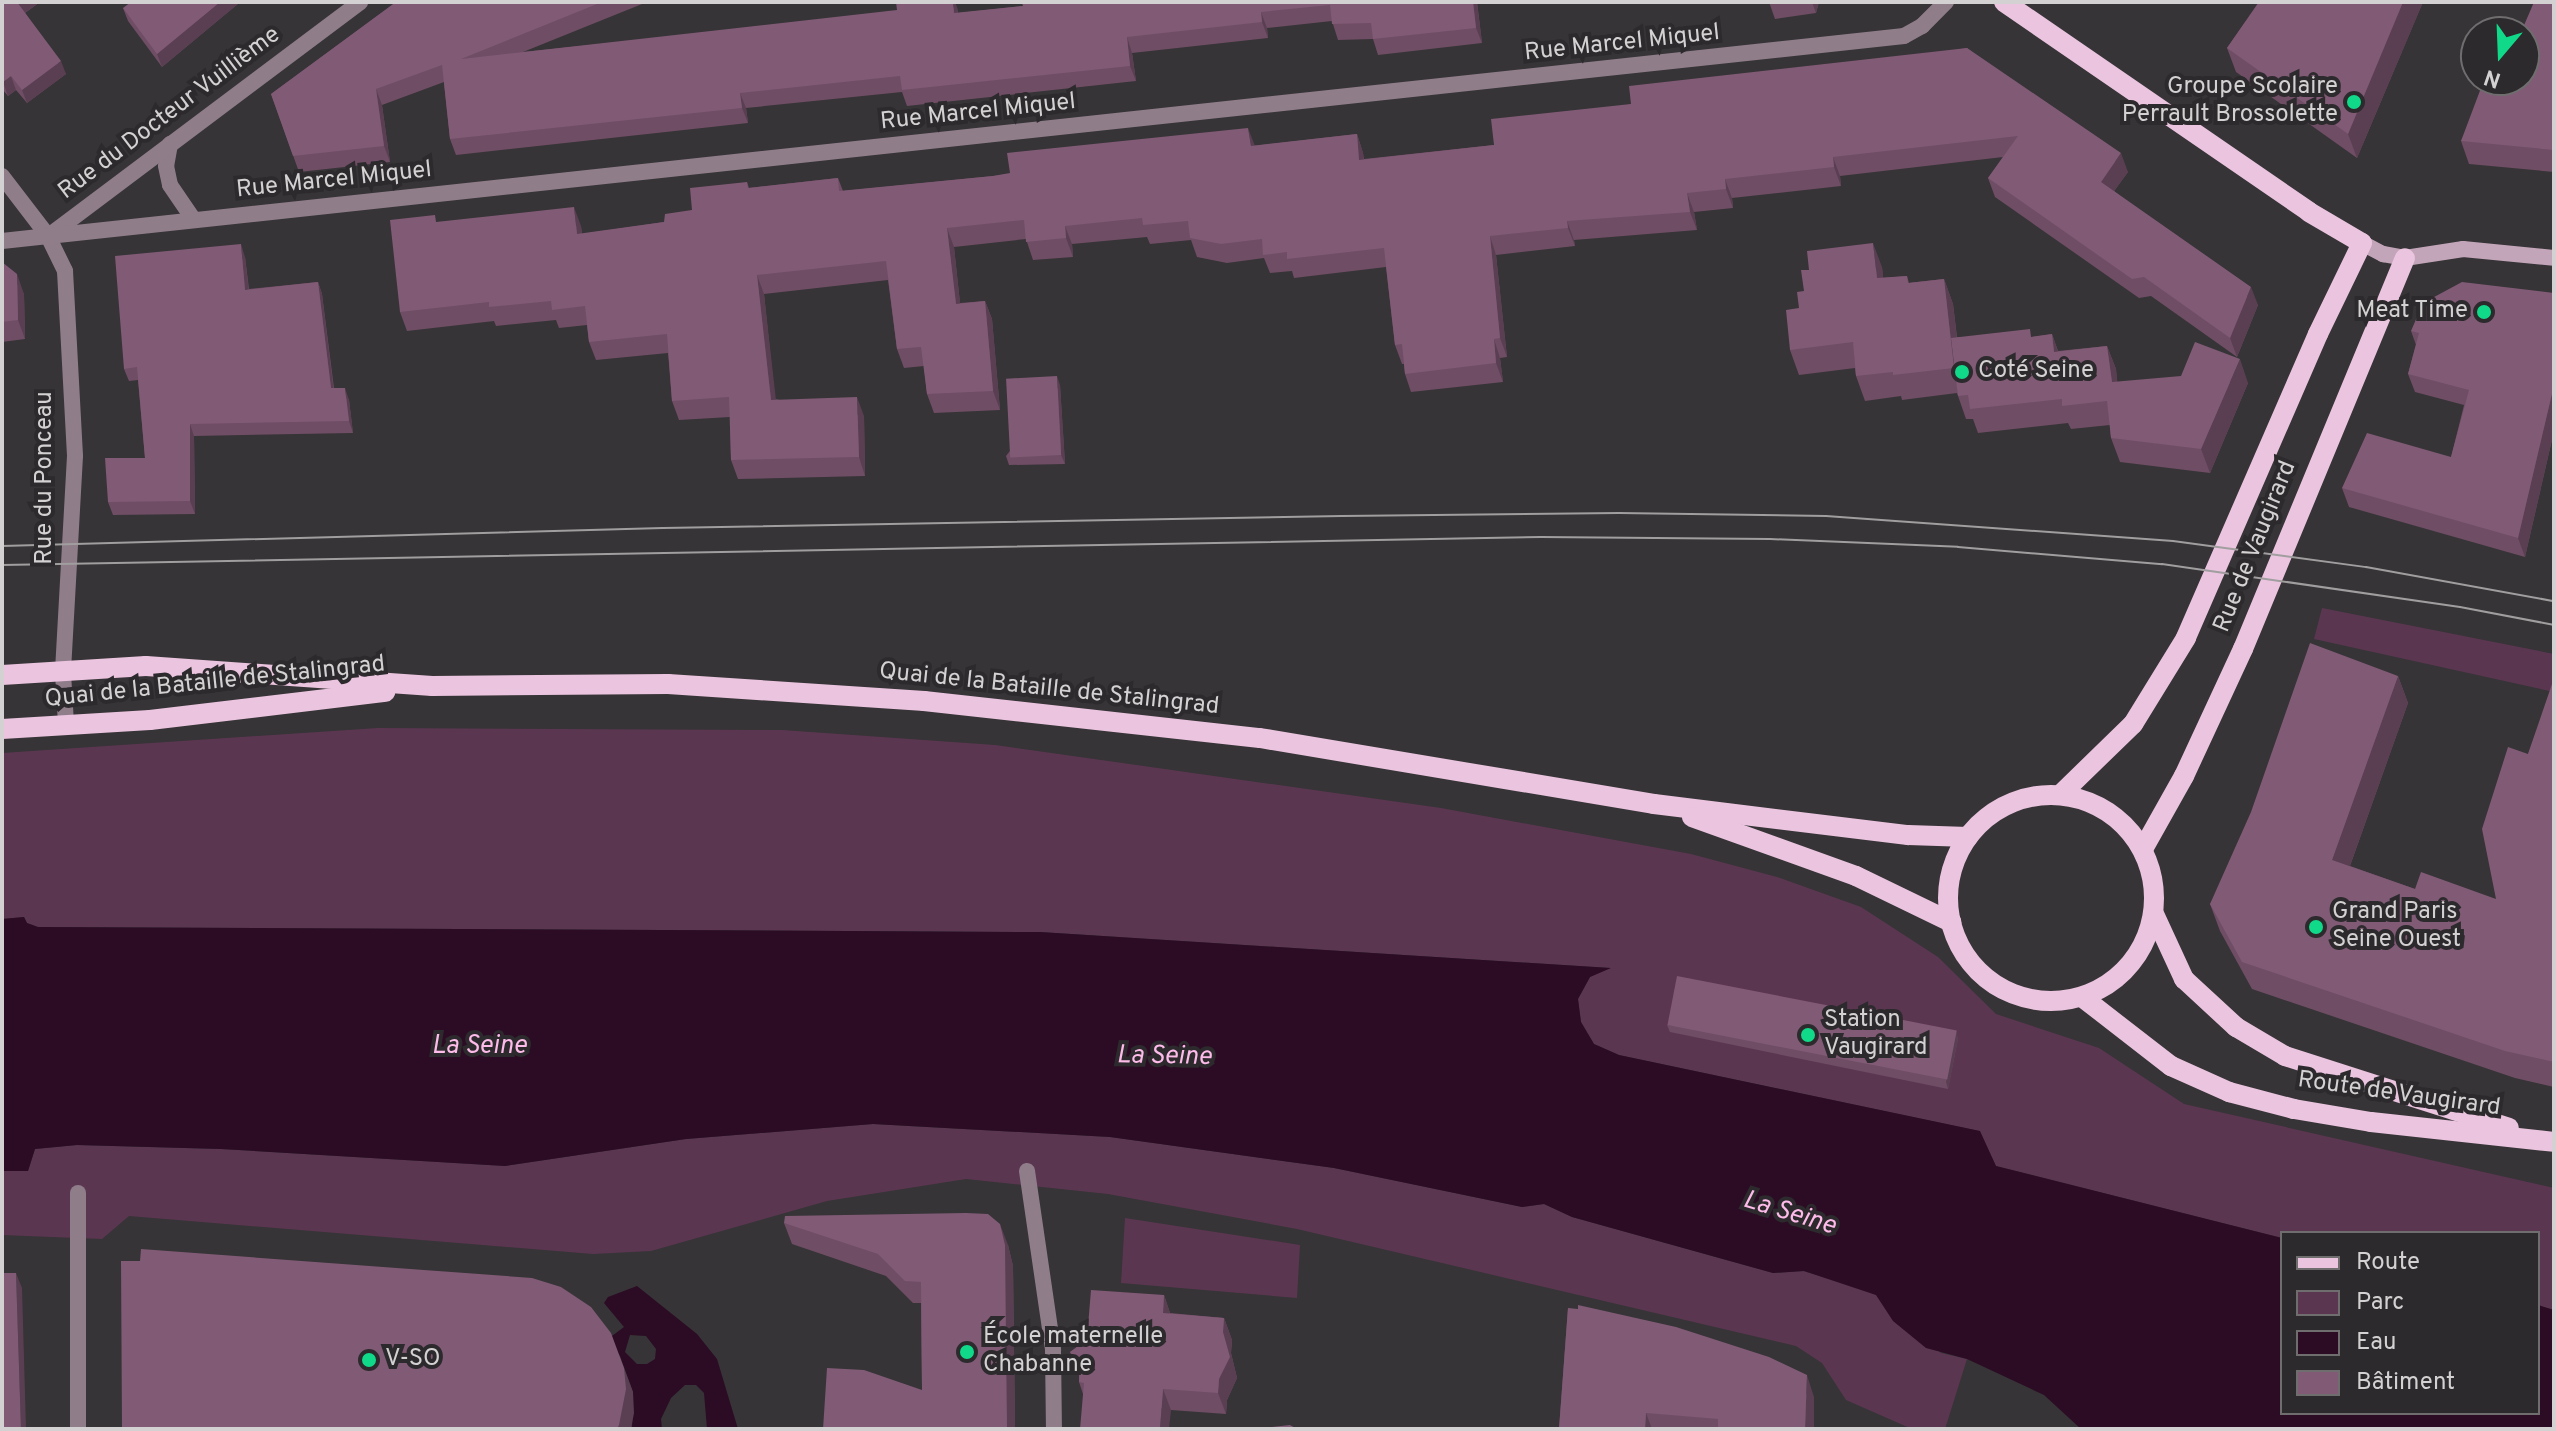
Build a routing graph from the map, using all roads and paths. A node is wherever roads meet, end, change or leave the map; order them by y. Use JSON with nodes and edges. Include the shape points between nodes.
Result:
{"nodes":[{"id":1,"x":360,"y":2,"type":"edge"},
{"id":2,"x":1946,"y":2,"type":"edge"},
{"id":3,"x":2004,"y":2,"type":"edge"},
{"id":4,"x":170,"y":144,"type":"junction"},
{"id":5,"x":2,"y":176,"type":"edge"},
{"id":6,"x":194,"y":220,"type":"junction"},
{"id":7,"x":48,"y":236,"type":"junction"},
{"id":8,"x":2,"y":241,"type":"edge"},
{"id":9,"x":2362,"y":243,"type":"junction"},
{"id":10,"x":2405,"y":258,"type":"junction"},
{"id":11,"x":2554,"y":258,"type":"edge"},
{"id":12,"x":63,"y":673,"type":"junction"},
{"id":13,"x":2,"y":675,"type":"edge"},
{"id":14,"x":432,"y":686,"type":"junction"},
{"id":15,"x":66,"y":724,"type":"junction"},
{"id":16,"x":2,"y":729,"type":"edge"},
{"id":17,"x":2060,"y":795,"type":"junction"},
{"id":18,"x":1654,"y":804,"type":"junction"},
{"id":19,"x":1968,"y":837,"type":"junction"},
{"id":20,"x":2143,"y":849,"type":"junction"},
{"id":21,"x":2154,"y":914,"type":"junction"},
{"id":22,"x":1951,"y":922,"type":"junction"},
{"id":23,"x":2082,"y":997,"type":"junction"},
{"id":24,"x":2550,"y":1141,"type":"edge"},
{"id":25,"x":1027,"y":1171,"type":"dead end"},
{"id":26,"x":78,"y":1193,"type":"dead end"},
{"id":27,"x":78,"y":1429,"type":"edge"},
{"id":28,"x":1054,"y":1429,"type":"edge"}],
"edges":[{"from":1,"to":4,"type":"street","name":"Rue du Docteur Vuillième"},
{"from":2,"to":6,"type":"street","name":"Rue Marcel Miquel","via":[[1904,36]]},
{"from":3,"to":9,"type":"main road"},
{"from":4,"to":6,"type":"street","via":[[170,185]]},
{"from":4,"to":7,"type":"street","name":"Rue du Docteur Vuillième"},
{"from":5,"to":7,"type":"street","name":"Rue du Ponceau"},
{"from":6,"to":7,"type":"street","name":"Rue Marcel Miquel"},
{"from":7,"to":8,"type":"street","name":"Rue Marcel Miquel"},
{"from":7,"to":12,"type":"street","name":"Rue du Ponceau","via":[[65,271],[75,456]]},
{"from":9,"to":10,"type":"main road"},
{"from":9,"to":17,"type":"main road","name":"Rue de Vaugirard","via":[[2186,638],[2133,724]]},
{"from":10,"to":11,"type":"main road","via":[[2463,249]]},
{"from":10,"to":20,"type":"main road","name":"Rue de Vaugirard","via":[[2243,649],[2184,776]]},
{"from":12,"to":13,"type":"main road","name":"Quai de la Bataille de Stalingrad"},
{"from":12,"to":14,"type":"main road","name":"Quai de la Bataille de Stalingrad","via":[[146,666]]},
{"from":12,"to":15,"type":"street","name":"Rue du Ponceau"},
{"from":14,"to":15,"type":"main road","name":"Quai de la Bataille de Stalingrad","via":[[150,720]]},
{"from":14,"to":18,"type":"main road","name":"Quai de la Bataille de Stalingrad","via":[[668,684],[924,701],[1260,738]]},
{"from":15,"to":16,"type":"main road","name":"Quai de la Bataille de Stalingrad"},
{"from":17,"to":19,"type":"main road","via":[[2018,800],[1982,821]]},
{"from":17,"to":20,"type":"main road","via":[[2108,812]]},
{"from":18,"to":19,"type":"main road","name":"Quai de la Bataille de Stalingrad","via":[[1908,835]]},
{"from":18,"to":22,"type":"main road","name":"Quai de la Bataille de Stalingrad","via":[[1856,876]]},
{"from":19,"to":22,"type":"main road","via":[[1950,878]]},
{"from":20,"to":21,"type":"main road","via":[[2153,881]]},
{"from":21,"to":23,"type":"main road","via":[[2143,949],[2130,966],[2108,985]]},
{"from":21,"to":24,"type":"main road","name":"Route de Vaugirard","via":[[2184,979],[2236,1027],[2285,1056]]},
{"from":22,"to":23,"type":"main road","via":[[1964,953],[1986,979],[2016,996],[2049,1002]]},
{"from":23,"to":24,"type":"main road","name":"Route de Vaugirard","via":[[2171,1066],[2229,1092],[2371,1122]]},
{"from":25,"to":28,"type":"street","via":[[1053,1350]]},
{"from":26,"to":27,"type":"street"}]}
